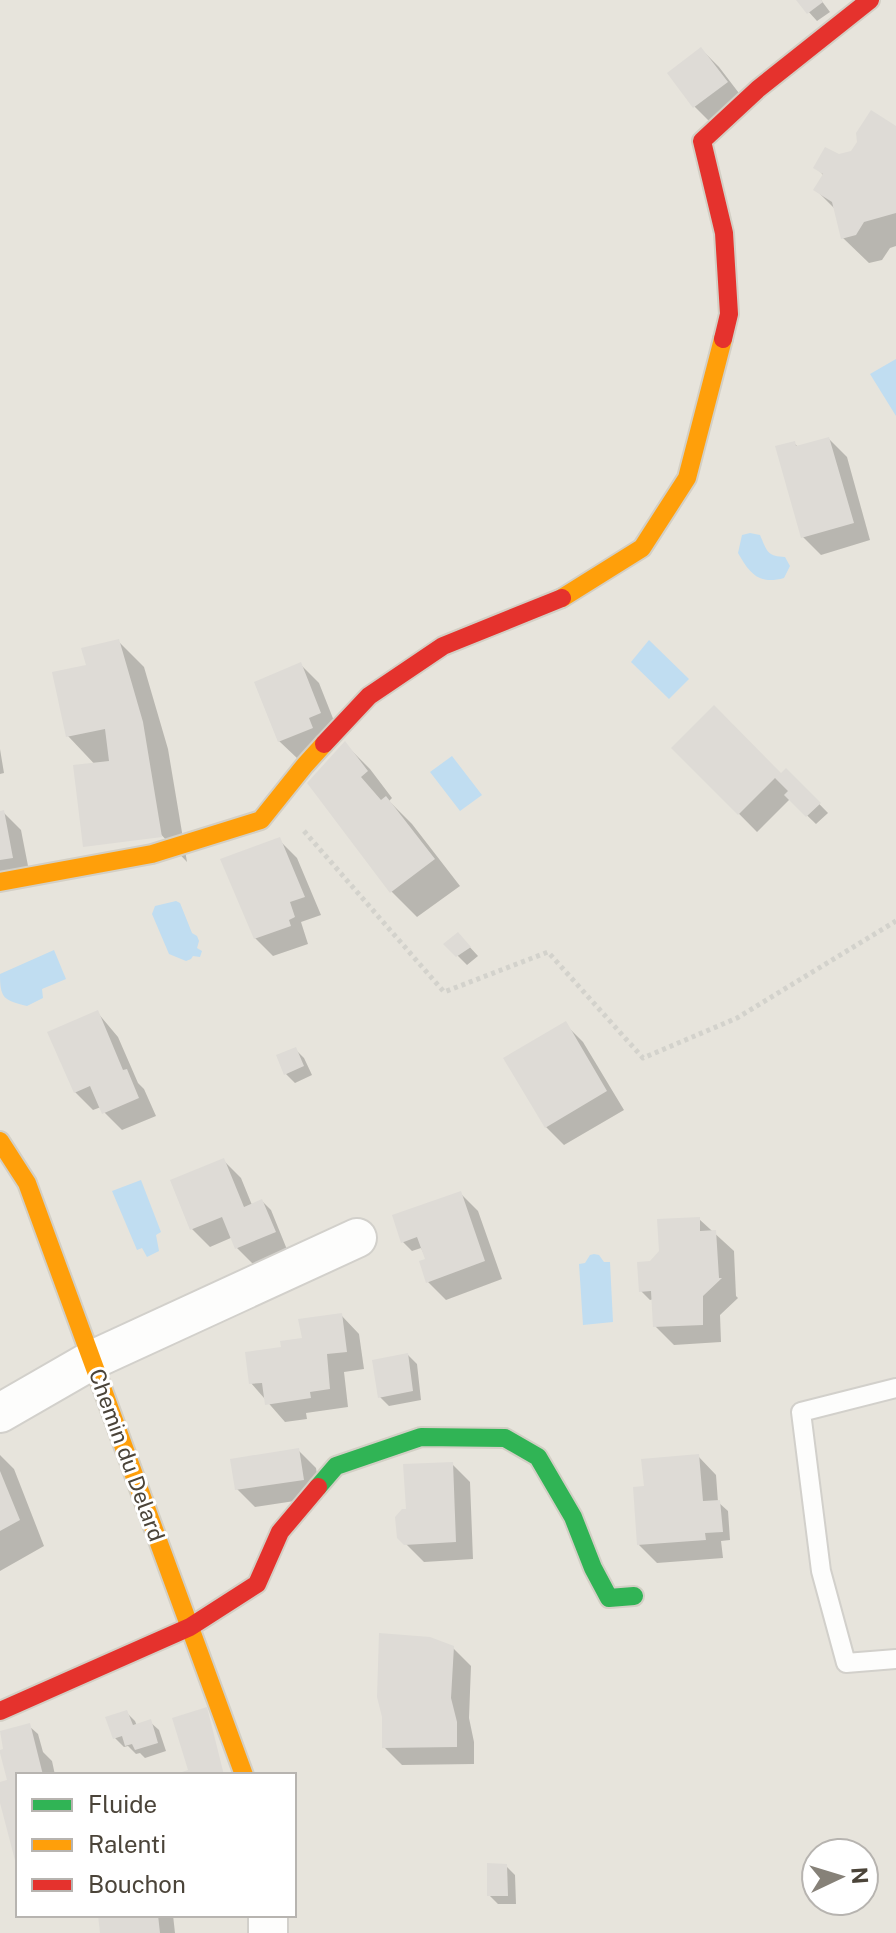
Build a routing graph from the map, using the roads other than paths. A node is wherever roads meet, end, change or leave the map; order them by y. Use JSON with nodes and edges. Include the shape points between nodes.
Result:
{"nodes":[{"id":1,"x":870,"y":0,"type":"edge"},
{"id":2,"x":0,"y":882,"type":"edge"},
{"id":3,"x":0,"y":1141,"type":"edge"},
{"id":4,"x":357,"y":1238,"type":"dead end"},
{"id":5,"x":92,"y":1360,"type":"junction"},
{"id":6,"x":896,"y":1388,"type":"edge"},
{"id":7,"x":0,"y":1413,"type":"edge"},
{"id":8,"x":634,"y":1596,"type":"dead end"},
{"id":9,"x":190,"y":1627,"type":"junction"},
{"id":10,"x":896,"y":1659,"type":"edge"},
{"id":11,"x":0,"y":1711,"type":"edge"},
{"id":12,"x":243,"y":1773,"type":"edge"}],
"edges":[{"from":1,"to":2,"type":"street","via":[[702,141],[724,233],[729,314],[687,478],[642,548],[569,595],[443,646],[369,696],[261,820],[152,854]]},
{"from":3,"to":5,"type":"street","name":"Chemin du Delard","via":[[27,1183]]},
{"from":4,"to":5,"type":"street"},
{"from":5,"to":7,"type":"street"},
{"from":5,"to":9,"type":"street","name":"Chemin du Delard"},
{"from":6,"to":10,"type":"lane","via":[[801,1412],[821,1571],[846,1663]]},
{"from":8,"to":9,"type":"street","via":[[609,1598],[573,1517],[538,1457],[505,1438],[421,1437],[336,1466],[280,1532],[257,1584]]},
{"from":9,"to":11,"type":"street"},
{"from":9,"to":12,"type":"street","name":"Chemin du Delard"}]}
